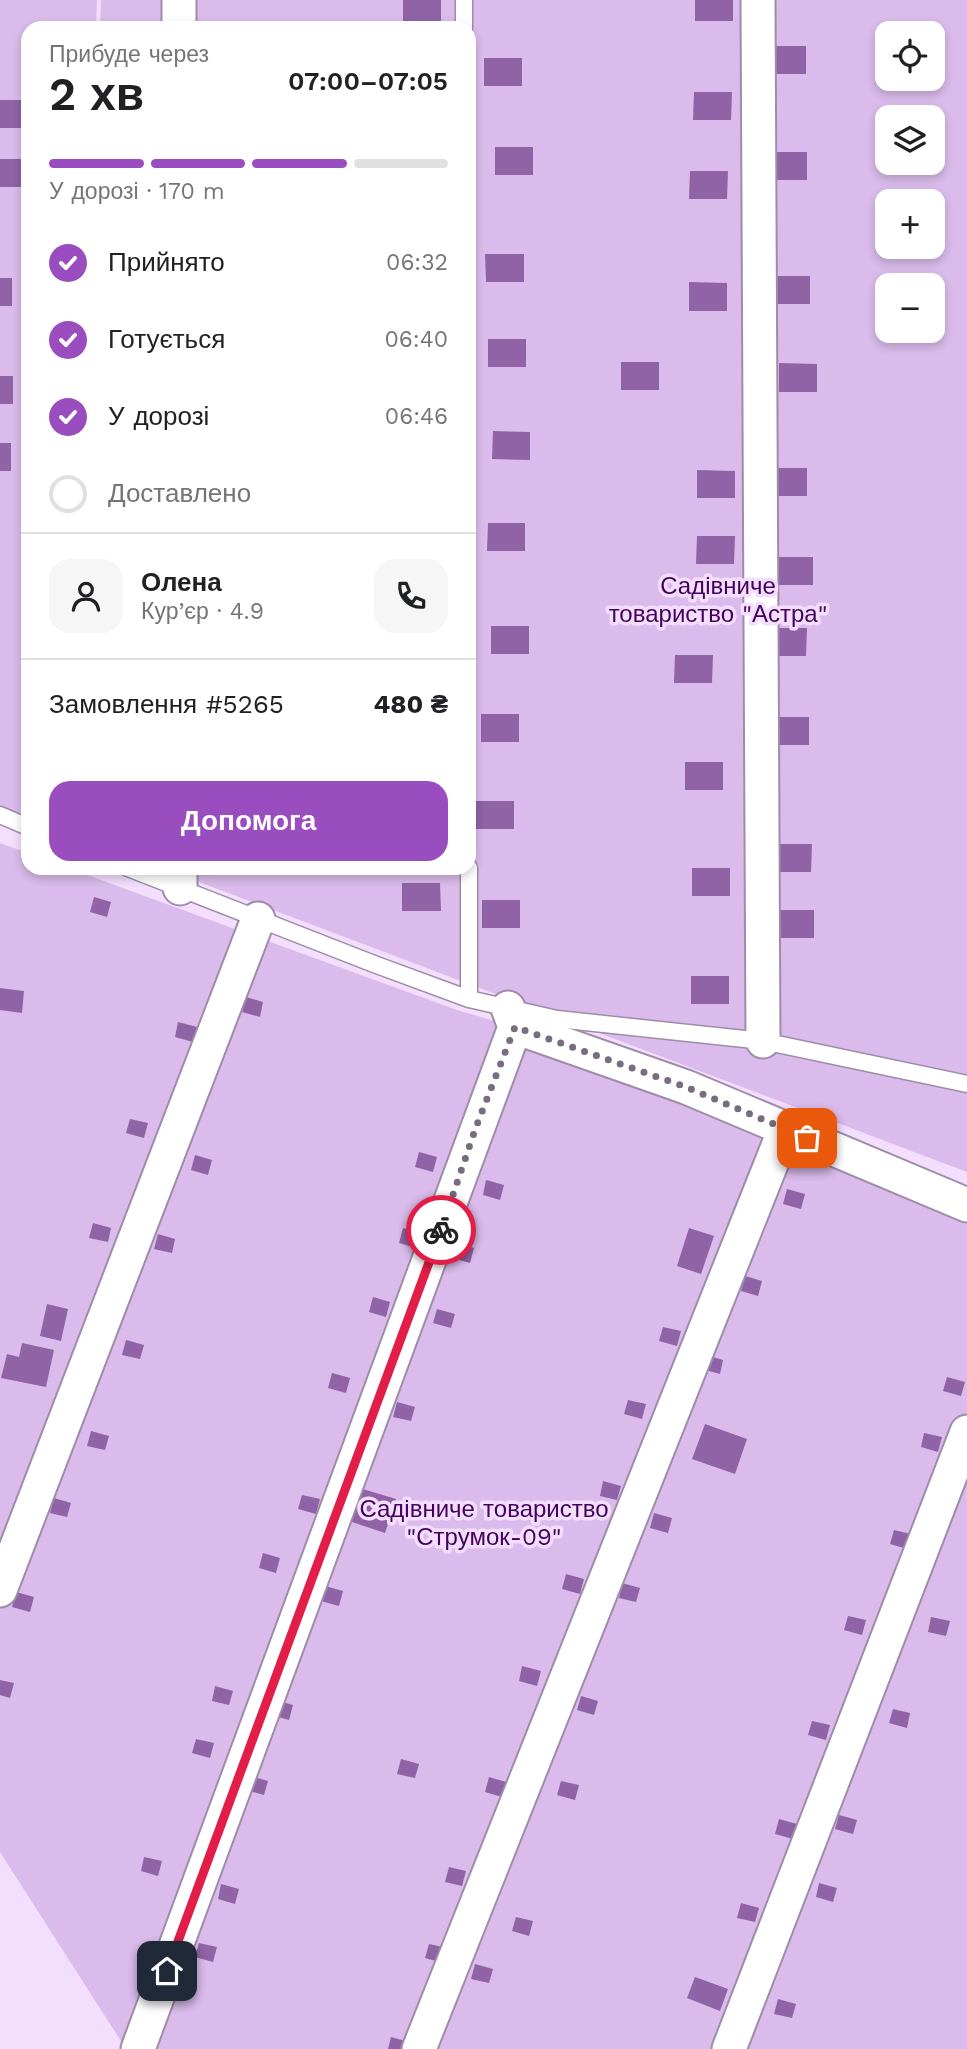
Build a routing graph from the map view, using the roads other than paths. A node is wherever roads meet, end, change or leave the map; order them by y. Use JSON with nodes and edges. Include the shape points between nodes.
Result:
{"nodes":[{"id":1,"x":179,"y":0,"type":"edge"},
{"id":2,"x":464,"y":0,"type":"edge"},
{"id":3,"x":758,"y":0,"type":"edge"},
{"id":4,"x":179,"y":21,"type":"edge"},
{"id":5,"x":464,"y":21,"type":"edge"},
{"id":6,"x":0,"y":815,"type":"edge"},
{"id":7,"x":21,"y":824,"type":"edge"},
{"id":8,"x":468,"y":875,"type":"edge"},
{"id":9,"x":180,"y":878,"type":"edge"},
{"id":10,"x":258,"y":919,"type":"junction"},
{"id":11,"x":469,"y":999,"type":"junction"},
{"id":12,"x":511,"y":1017,"type":"junction"},
{"id":13,"x":763,"y":1041,"type":"junction"},
{"id":14,"x":967,"y":1084,"type":"edge"},
{"id":15,"x":785,"y":1129,"type":"junction"},
{"id":16,"x":967,"y":1205,"type":"edge"},
{"id":17,"x":967,"y":1432,"type":"edge"},
{"id":18,"x":0,"y":1590,"type":"edge"},
{"id":19,"x":138,"y":2049,"type":"edge"},
{"id":20,"x":419,"y":2049,"type":"edge"},
{"id":21,"x":729,"y":2049,"type":"edge"}],
"edges":[{"from":1,"to":4,"type":"street"},
{"from":2,"to":5,"type":"lane"},
{"from":3,"to":13,"type":"street"},
{"from":6,"to":7,"type":"lane"},
{"from":8,"to":11,"type":"lane"},
{"from":9,"to":10,"type":"lane"},
{"from":10,"to":11,"type":"lane"},
{"from":10,"to":18,"type":"street"},
{"from":11,"to":12,"type":"lane"},
{"from":12,"to":13,"type":"lane"},
{"from":12,"to":15,"type":"street"},
{"from":12,"to":19,"type":"street"},
{"from":13,"to":14,"type":"lane"},
{"from":15,"to":16,"type":"street"},
{"from":15,"to":20,"type":"street"},
{"from":17,"to":21,"type":"street"}]}
